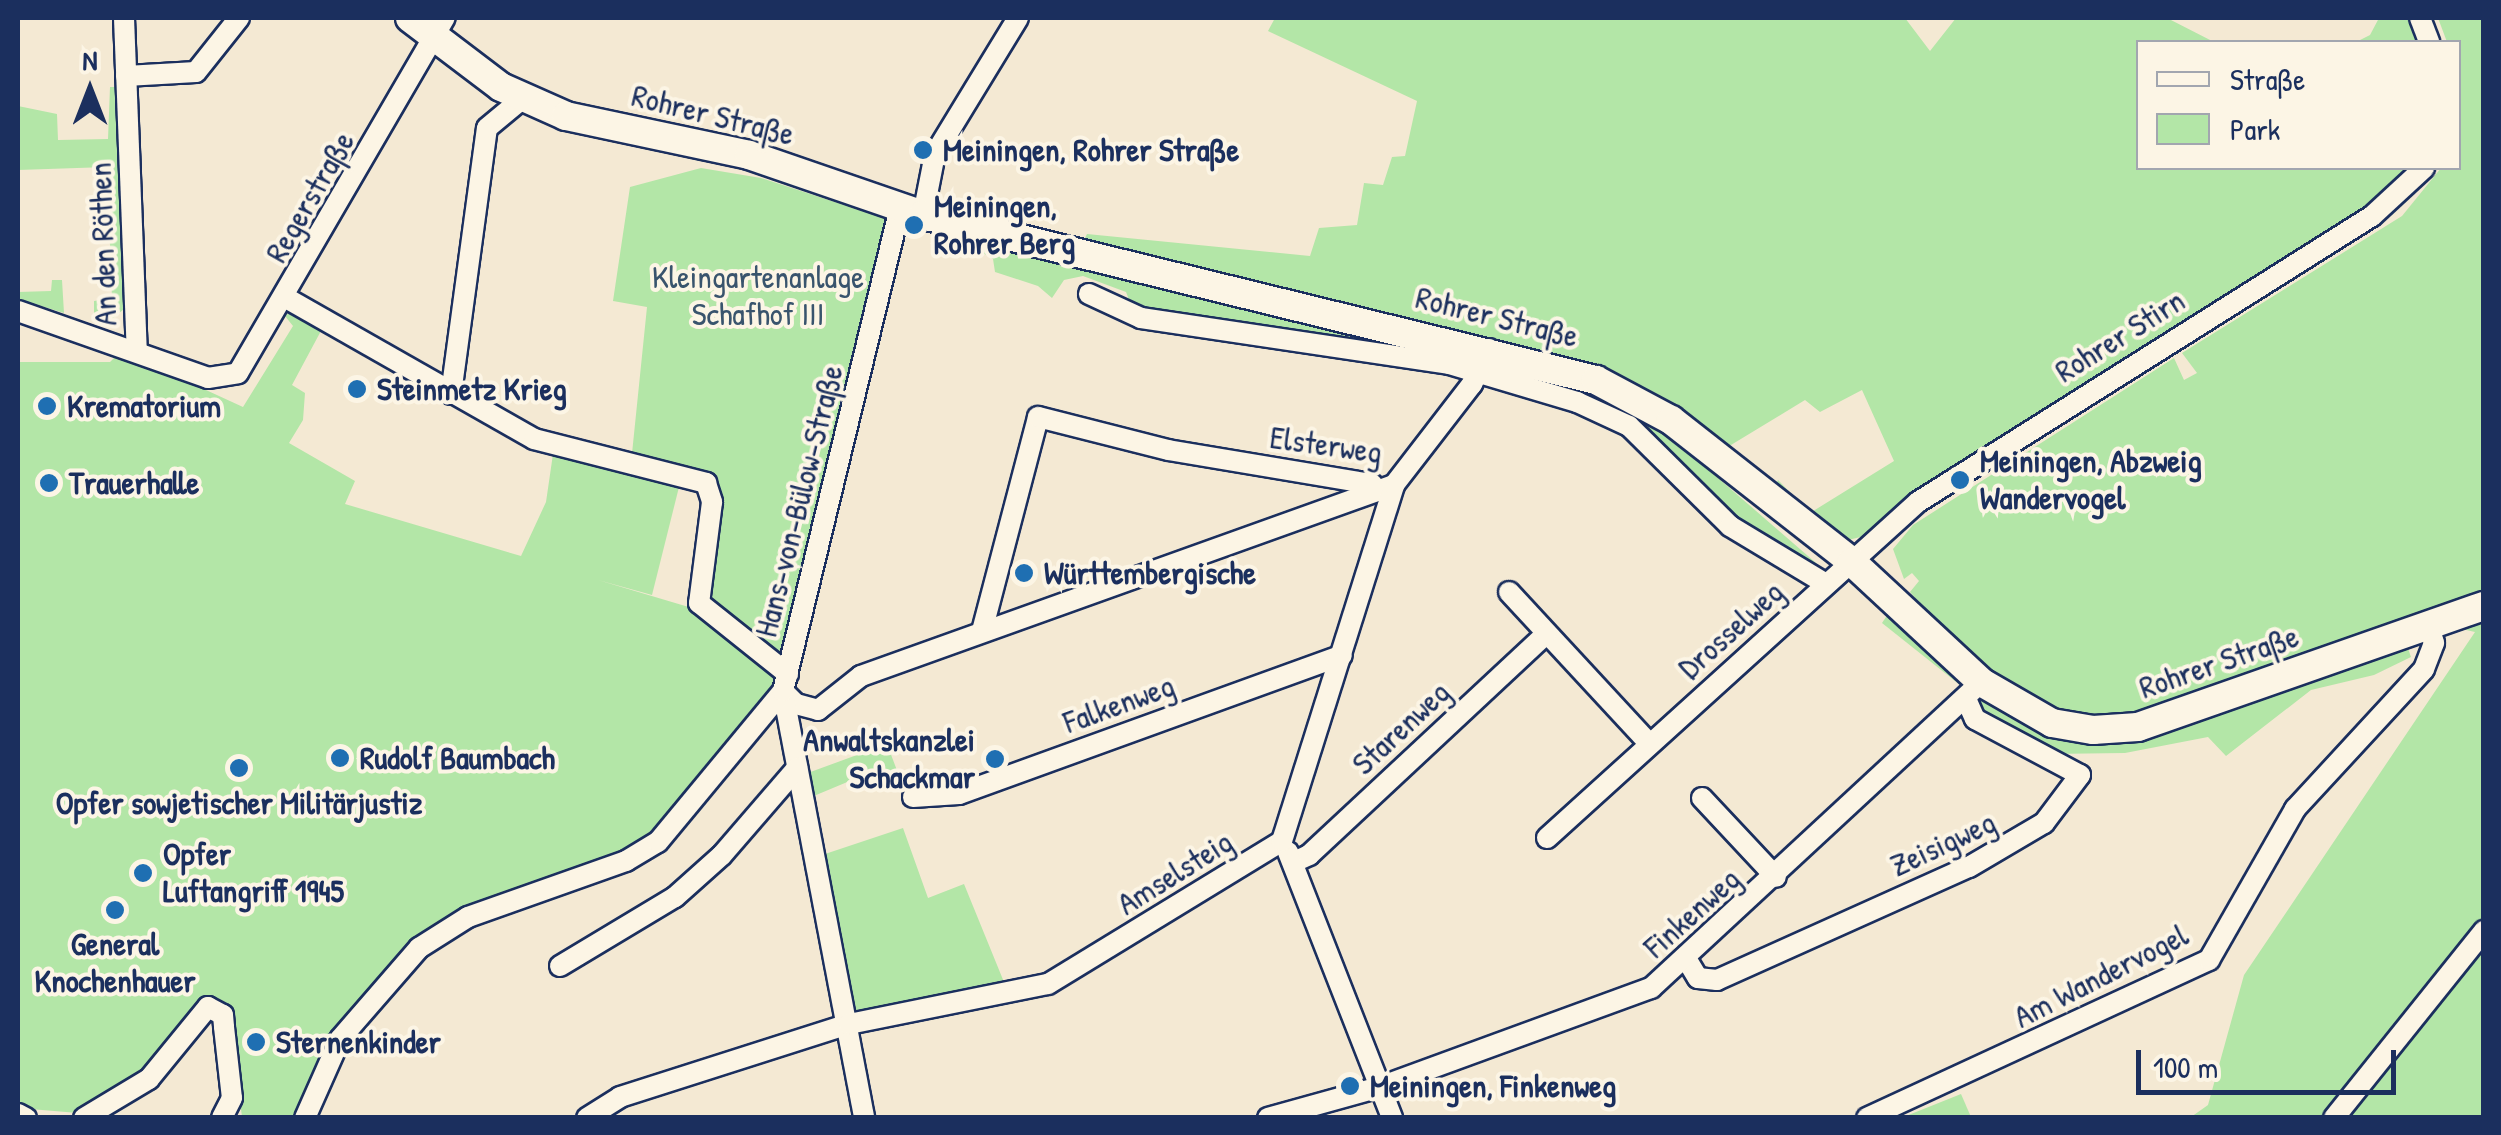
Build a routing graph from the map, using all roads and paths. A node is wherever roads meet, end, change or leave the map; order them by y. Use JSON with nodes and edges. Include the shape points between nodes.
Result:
{"nodes":[{"id":1,"x":124,"y":18,"type":"edge"},
{"id":2,"x":239,"y":18,"type":"edge"},
{"id":3,"x":410,"y":18,"type":"edge"},
{"id":4,"x":1018,"y":18,"type":"edge"},
{"id":5,"x":440,"y":28,"type":"edge"},
{"id":6,"x":126,"y":76,"type":"junction"},
{"id":7,"x":522,"y":99,"type":"junction"},
{"id":8,"x":2422,"y":170,"type":"edge"},
{"id":9,"x":912,"y":212,"type":"junction"},
{"id":10,"x":1089,"y":294,"type":"dead end"},
{"id":11,"x":286,"y":298,"type":"junction"},
{"id":12,"x":18,"y":311,"type":"edge"},
{"id":13,"x":137,"y":349,"type":"junction"},
{"id":14,"x":1484,"y":360,"type":"junction"},
{"id":15,"x":451,"y":394,"type":"junction"},
{"id":16,"x":1394,"y":485,"type":"junction"},
{"id":17,"x":1852,"y":562,"type":"junction"},
{"id":18,"x":1826,"y":584,"type":"junction"},
{"id":19,"x":1509,"y":592,"type":"dead end"},
{"id":20,"x":2484,"y":606,"type":"edge"},
{"id":21,"x":2429,"y":626,"type":"junction"},
{"id":22,"x":982,"y":631,"type":"junction"},
{"id":23,"x":1546,"y":634,"type":"junction"},
{"id":24,"x":1342,"y":655,"type":"junction"},
{"id":25,"x":786,"y":683,"type":"junction"},
{"id":26,"x":1973,"y":690,"type":"junction"},
{"id":27,"x":1650,"y":744,"type":"junction"},
{"id":28,"x":796,"y":768,"type":"junction"},
{"id":29,"x":914,"y":797,"type":"dead end"},
{"id":30,"x":1702,"y":798,"type":"dead end"},
{"id":31,"x":1547,"y":838,"type":"dead end"},
{"id":32,"x":1282,"y":841,"type":"junction"},
{"id":33,"x":1294,"y":862,"type":"junction"},
{"id":34,"x":1776,"y":878,"type":"junction"},
{"id":35,"x":2484,"y":932,"type":"edge"},
{"id":36,"x":1686,"y":960,"type":"junction"},
{"id":37,"x":560,"y":966,"type":"dead end"},
{"id":38,"x":850,"y":1024,"type":"junction"},
{"id":39,"x":1380,"y":1087,"type":"junction"},
{"id":40,"x":234,"y":1108,"type":"edge"},
{"id":41,"x":18,"y":1114,"type":"edge"},
{"id":42,"x":26,"y":1118,"type":"edge"},
{"id":43,"x":84,"y":1118,"type":"edge"},
{"id":44,"x":222,"y":1118,"type":"edge"},
{"id":45,"x":305,"y":1118,"type":"edge"},
{"id":46,"x":588,"y":1118,"type":"edge"},
{"id":47,"x":864,"y":1118,"type":"edge"},
{"id":48,"x":1268,"y":1118,"type":"edge"},
{"id":49,"x":1392,"y":1118,"type":"edge"},
{"id":50,"x":1867,"y":1118,"type":"edge"},
{"id":51,"x":2334,"y":1118,"type":"edge"}],
"edges":[{"from":1,"to":6,"type":"street","name":"An den Röthen"},
{"from":2,"to":6,"type":"street","via":[[196,72]]},
{"from":3,"to":5,"type":"main road","name":"Rohrer Straße"},
{"from":4,"to":9,"type":"street","name":"Hans-von-Bülow-Straße","via":[[935,154]]},
{"from":5,"to":7,"type":"main road","name":"Rohrer Straße"},
{"from":5,"to":11,"type":"street","name":"Regerstraße"},
{"from":6,"to":13,"type":"street","name":"An den Röthen"},
{"from":7,"to":9,"type":"main road","name":"Rohrer Straße","via":[[566,116],[750,155]]},
{"from":7,"to":15,"type":"street","via":[[487,128]]},
{"from":8,"to":17,"type":"street","name":"Rohrer Stirn","via":[[2372,216],[1948,480]]},
{"from":9,"to":14,"type":"main road","name":"Rohrer Straße"},
{"from":9,"to":25,"type":"street","name":"Hans-von-Bülow-Straße"},
{"from":10,"to":14,"type":"street","via":[[1140,318]]},
{"from":11,"to":13,"type":"street","name":"Regerstraße","via":[[247,367],[229,379],[208,378]]},
{"from":11,"to":15,"type":"street"},
{"from":12,"to":13,"type":"street"},
{"from":14,"to":16,"type":"street","name":"Amselsteig"},
{"from":14,"to":17,"type":"main road","name":"Rohrer Straße","via":[[1570,370],[1646,404]]},
{"from":14,"to":18,"type":"street","name":"Rohrer Straße","via":[[1630,426],[1730,526]]},
{"from":15,"to":25,"type":"street","via":[[534,439],[706,484],[712,502],[699,603]]},
{"from":16,"to":22,"type":"street","name":"Elsterweg"},
{"from":16,"to":22,"type":"street","name":"Elsterweg","via":[[1350,484],[1168,450],[1038,418]]},
{"from":16,"to":24,"type":"street","name":"Amselsteig"},
{"from":17,"to":18,"type":"street","name":"Drosselweg"},
{"from":17,"to":26,"type":"main road","name":"Rohrer Straße"},
{"from":18,"to":27,"type":"street","name":"Drosselweg"},
{"from":19,"to":23,"type":"street"},
{"from":20,"to":21,"type":"main road","name":"Rohrer Straße"},
{"from":21,"to":26,"type":"main road","name":"Rohrer Straße","via":[[2138,727],[2093,730],[2052,723]]},
{"from":21,"to":50,"type":"street","name":"Am Wandervogel","via":[[2434,642],[2424,669],[2295,810],[2209,960]]},
{"from":22,"to":25,"type":"street","name":"Elsterweg","via":[[861,676],[818,710],[796,704]]},
{"from":23,"to":27,"type":"street"},
{"from":23,"to":33,"type":"street","name":"Starenweg"},
{"from":24,"to":29,"type":"street","name":"Falkenweg","via":[[959,794]]},
{"from":24,"to":32,"type":"street","name":"Amselsteig"},
{"from":25,"to":28,"type":"street","name":"Hans-von-Bülow-Straße"},
{"from":25,"to":45,"type":"street","name":"Hans-von-Bülow-Straße","via":[[658,842],[626,861],[468,917],[419,948],[340,1039]]},
{"from":26,"to":34,"type":"street","name":"Finkenweg"},
{"from":26,"to":36,"type":"street","name":"Zeisigweg","via":[[1975,719],[2080,775],[2044,823],[1969,867],[1717,980],[1698,978]]},
{"from":27,"to":31,"type":"street","name":"Drosselweg"},
{"from":28,"to":37,"type":"street","via":[[722,855],[675,896]]},
{"from":28,"to":38,"type":"street","name":"Hans-von-Bülow-Straße"},
{"from":30,"to":34,"type":"street"},
{"from":32,"to":33,"type":"street"},
{"from":32,"to":38,"type":"street","name":"Amselsteig","via":[[1048,984]]},
{"from":33,"to":39,"type":"street"},
{"from":34,"to":36,"type":"street","name":"Finkenweg"},
{"from":35,"to":51,"type":"street"},
{"from":36,"to":39,"type":"street","name":"Finkenweg","via":[[1643,993]]},
{"from":38,"to":46,"type":"street","name":"Amselsteig","via":[[620,1097]]},
{"from":38,"to":47,"type":"street"},
{"from":39,"to":48,"type":"street","name":"Finkenweg"},
{"from":39,"to":49,"type":"street"},
{"from":40,"to":43,"type":"street","via":[[223,1015],[208,1007],[149,1079]]},
{"from":40,"to":44,"type":"street"},
{"from":41,"to":42,"type":"street"}]}
